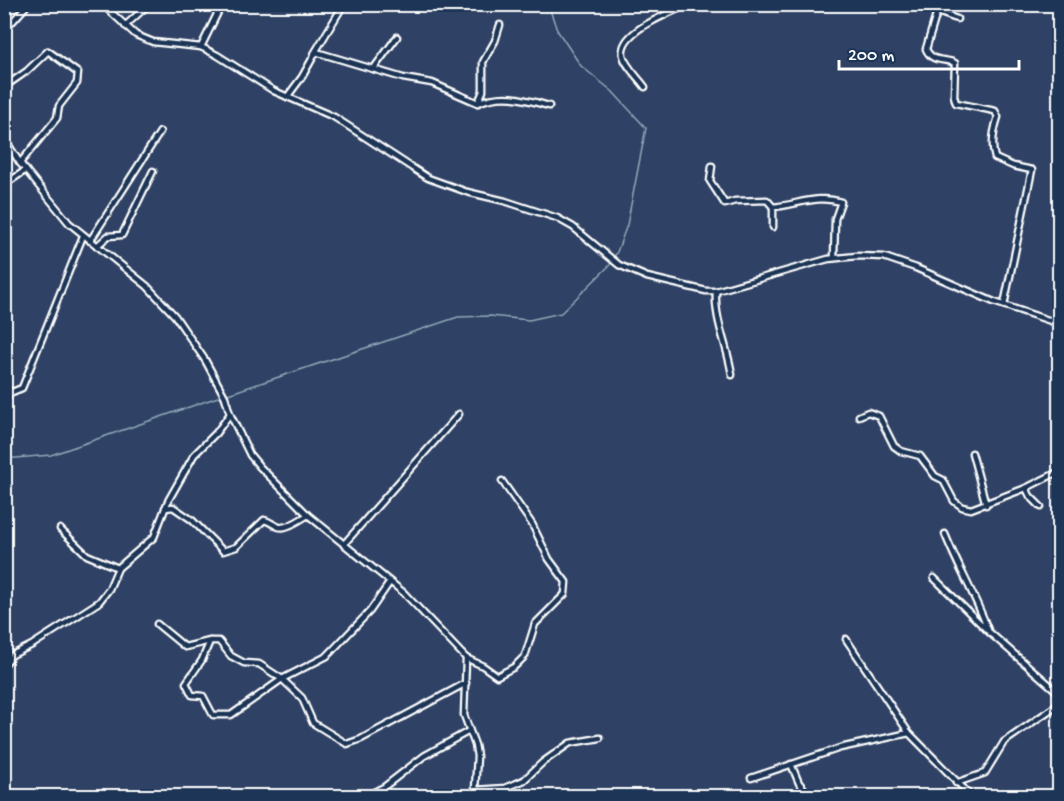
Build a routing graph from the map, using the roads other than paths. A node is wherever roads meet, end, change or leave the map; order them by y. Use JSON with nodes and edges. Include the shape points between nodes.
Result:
{"nodes":[{"id":1,"x":28,"y":4,"type":"edge"},
{"id":2,"x":102,"y":4,"type":"edge"},
{"id":3,"x":149,"y":4,"type":"edge"},
{"id":4,"x":222,"y":4,"type":"edge"},
{"id":5,"x":344,"y":4,"type":"edge"},
{"id":6,"x":688,"y":4,"type":"edge"},
{"id":7,"x":915,"y":4,"type":"edge"},
{"id":8,"x":937,"y":12,"type":"junction"},
{"id":9,"x":957,"y":19,"type":"dead end"},
{"id":10,"x":4,"y":25,"type":"edge"},
{"id":11,"x":500,"y":25,"type":"dead end"},
{"id":12,"x":125,"y":26,"type":"junction"},
{"id":13,"x":397,"y":37,"type":"dead end"},
{"id":14,"x":201,"y":47,"type":"junction"},
{"id":15,"x":374,"y":69,"type":"junction"},
{"id":16,"x":4,"y":87,"type":"edge"},
{"id":17,"x":645,"y":87,"type":"dead end"},
{"id":18,"x":287,"y":97,"type":"junction"},
{"id":19,"x":478,"y":103,"type":"junction"},
{"id":20,"x":549,"y":106,"type":"dead end"},
{"id":21,"x":160,"y":132,"type":"dead end"},
{"id":22,"x":4,"y":138,"type":"edge"},
{"id":23,"x":20,"y":162,"type":"junction"},
{"id":24,"x":712,"y":166,"type":"dead end"},
{"id":25,"x":26,"y":170,"type":"junction"},
{"id":26,"x":153,"y":171,"type":"dead end"},
{"id":27,"x":4,"y":184,"type":"edge"},
{"id":28,"x":773,"y":207,"type":"junction"},
{"id":29,"x":773,"y":227,"type":"dead end"},
{"id":30,"x":83,"y":236,"type":"junction"},
{"id":31,"x":90,"y":241,"type":"junction"},
{"id":32,"x":96,"y":246,"type":"junction"},
{"id":33,"x":834,"y":258,"type":"junction"},
{"id":34,"x":716,"y":291,"type":"junction"},
{"id":35,"x":1004,"y":305,"type":"junction"},
{"id":36,"x":1059,"y":324,"type":"edge"},
{"id":37,"x":732,"y":375,"type":"dead end"},
{"id":38,"x":4,"y":387,"type":"edge"},
{"id":39,"x":12,"y":392,"type":"junction"},
{"id":40,"x":4,"y":400,"type":"edge"},
{"id":41,"x":230,"y":414,"type":"junction"},
{"id":42,"x":459,"y":414,"type":"dead end"},
{"id":43,"x":859,"y":416,"type":"dead end"},
{"id":44,"x":972,"y":453,"type":"dead end"},
{"id":45,"x":1059,"y":471,"type":"edge"},
{"id":46,"x":502,"y":481,"type":"dead end"},
{"id":47,"x":1026,"y":488,"type":"junction"},
{"id":48,"x":986,"y":505,"type":"junction"},
{"id":49,"x":1041,"y":507,"type":"dead end"},
{"id":50,"x":165,"y":508,"type":"junction"},
{"id":51,"x":308,"y":515,"type":"junction"},
{"id":52,"x":60,"y":529,"type":"dead end"},
{"id":53,"x":945,"y":534,"type":"dead end"},
{"id":54,"x":344,"y":544,"type":"junction"},
{"id":55,"x":118,"y":568,"type":"junction"},
{"id":56,"x":934,"y":578,"type":"dead end"},
{"id":57,"x":390,"y":582,"type":"junction"},
{"id":58,"x":157,"y":624,"type":"dead end"},
{"id":59,"x":989,"y":632,"type":"junction"},
{"id":60,"x":846,"y":639,"type":"dead end"},
{"id":61,"x":210,"y":641,"type":"junction"},
{"id":62,"x":466,"y":658,"type":"junction"},
{"id":63,"x":4,"y":665,"type":"edge"},
{"id":64,"x":282,"y":679,"type":"junction"},
{"id":65,"x":466,"y":683,"type":"junction"},
{"id":66,"x":1059,"y":694,"type":"edge"},
{"id":67,"x":1059,"y":700,"type":"edge"},
{"id":68,"x":469,"y":731,"type":"junction"},
{"id":69,"x":909,"y":733,"type":"junction"},
{"id":70,"x":600,"y":738,"type":"dead end"},
{"id":71,"x":791,"y":764,"type":"junction"},
{"id":72,"x":751,"y":778,"type":"dead end"},
{"id":73,"x":956,"y":783,"type":"junction"},
{"id":74,"x":476,"y":790,"type":"junction"},
{"id":75,"x":366,"y":796,"type":"edge"},
{"id":76,"x":473,"y":796,"type":"edge"},
{"id":77,"x":810,"y":796,"type":"edge"},
{"id":78,"x":971,"y":796,"type":"edge"}],
"edges":[{"from":1,"to":10,"type":"street"},
{"from":2,"to":12,"type":"street"},
{"from":3,"to":12,"type":"street"},
{"from":4,"to":14,"type":"street"},
{"from":5,"to":18,"type":"street"},
{"from":6,"to":17,"type":"street","via":[[647,24],[623,48],[625,60]]},
{"from":7,"to":8,"type":"street"},
{"from":8,"to":9,"type":"street"},
{"from":8,"to":35,"type":"street","via":[[926,49],[934,59],[955,63],[956,103],[995,111],[995,158],[1032,170]]},
{"from":11,"to":19,"type":"street","via":[[483,62],[483,91]]},
{"from":12,"to":14,"type":"street","via":[[153,42]]},
{"from":13,"to":15,"type":"street"},
{"from":14,"to":18,"type":"street"},
{"from":15,"to":18,"type":"street","via":[[316,52]]},
{"from":15,"to":19,"type":"street","via":[[432,83]]},
{"from":16,"to":23,"type":"street","via":[[48,51],[78,74],[78,83],[59,106],[57,118]]},
{"from":18,"to":34,"type":"street","via":[[334,117],[428,178],[557,218],[616,263],[647,277]]},
{"from":19,"to":20,"type":"street","via":[[491,97],[515,98]]},
{"from":21,"to":31,"type":"street"},
{"from":22,"to":23,"type":"street"},
{"from":23,"to":25,"type":"street"},
{"from":24,"to":28,"type":"street","via":[[710,181],[725,204],[767,200]]},
{"from":25,"to":27,"type":"street"},
{"from":25,"to":30,"type":"street"},
{"from":26,"to":32,"type":"street","via":[[122,235],[108,236]]},
{"from":28,"to":29,"type":"street"},
{"from":28,"to":33,"type":"street","via":[[819,198],[841,202]]},
{"from":30,"to":31,"type":"street"},
{"from":30,"to":39,"type":"street","via":[[22,388]]},
{"from":31,"to":32,"type":"street"},
{"from":32,"to":41,"type":"street","via":[[147,286],[175,316],[205,360]]},
{"from":33,"to":34,"type":"street"},
{"from":33,"to":35,"type":"street","via":[[884,257]]},
{"from":34,"to":37,"type":"street"},
{"from":35,"to":36,"type":"street"},
{"from":38,"to":39,"type":"street"},
{"from":39,"to":40,"type":"street"},
{"from":41,"to":50,"type":"street","via":[[194,455]]},
{"from":41,"to":51,"type":"street","via":[[255,461]]},
{"from":42,"to":54,"type":"street"},
{"from":43,"to":48,"type":"street","via":[[868,412],[879,416],[894,446],[920,456],[962,507]]},
{"from":44,"to":48,"type":"street"},
{"from":45,"to":47,"type":"street"},
{"from":46,"to":62,"type":"street","via":[[566,582],[566,594],[535,624],[525,656],[514,667],[497,676]]},
{"from":47,"to":48,"type":"street"},
{"from":47,"to":49,"type":"street"},
{"from":50,"to":51,"type":"street","via":[[178,509],[223,551],[236,547],[264,520],[286,527]]},
{"from":50,"to":55,"type":"street","via":[[154,537]]},
{"from":51,"to":54,"type":"street"},
{"from":52,"to":55,"type":"street","via":[[87,555]]},
{"from":53,"to":59,"type":"street"},
{"from":54,"to":57,"type":"street"},
{"from":55,"to":63,"type":"street","via":[[99,602],[12,655]]},
{"from":56,"to":59,"type":"street"},
{"from":57,"to":62,"type":"street"},
{"from":57,"to":64,"type":"street","via":[[370,611],[327,656]]},
{"from":58,"to":61,"type":"street","via":[[185,647]]},
{"from":59,"to":66,"type":"street"},
{"from":60,"to":69,"type":"street"},
{"from":61,"to":64,"type":"street","via":[[219,641],[231,656],[244,663],[258,664]]},
{"from":61,"to":64,"type":"street","via":[[186,683],[192,695],[203,696],[213,715],[231,715]]},
{"from":62,"to":65,"type":"street"},
{"from":64,"to":65,"type":"street","via":[[302,698],[313,723],[347,744]]},
{"from":65,"to":68,"type":"street","via":[[464,715]]},
{"from":67,"to":73,"type":"street","via":[[1004,742],[985,773]]},
{"from":68,"to":74,"type":"street","via":[[477,756]]},
{"from":68,"to":75,"type":"street"},
{"from":69,"to":71,"type":"street","via":[[840,748]]},
{"from":69,"to":73,"type":"street"},
{"from":70,"to":74,"type":"street","via":[[570,743],[524,780],[505,788]]},
{"from":71,"to":72,"type":"street"},
{"from":71,"to":77,"type":"street"},
{"from":73,"to":78,"type":"street"},
{"from":74,"to":76,"type":"street"}]}
